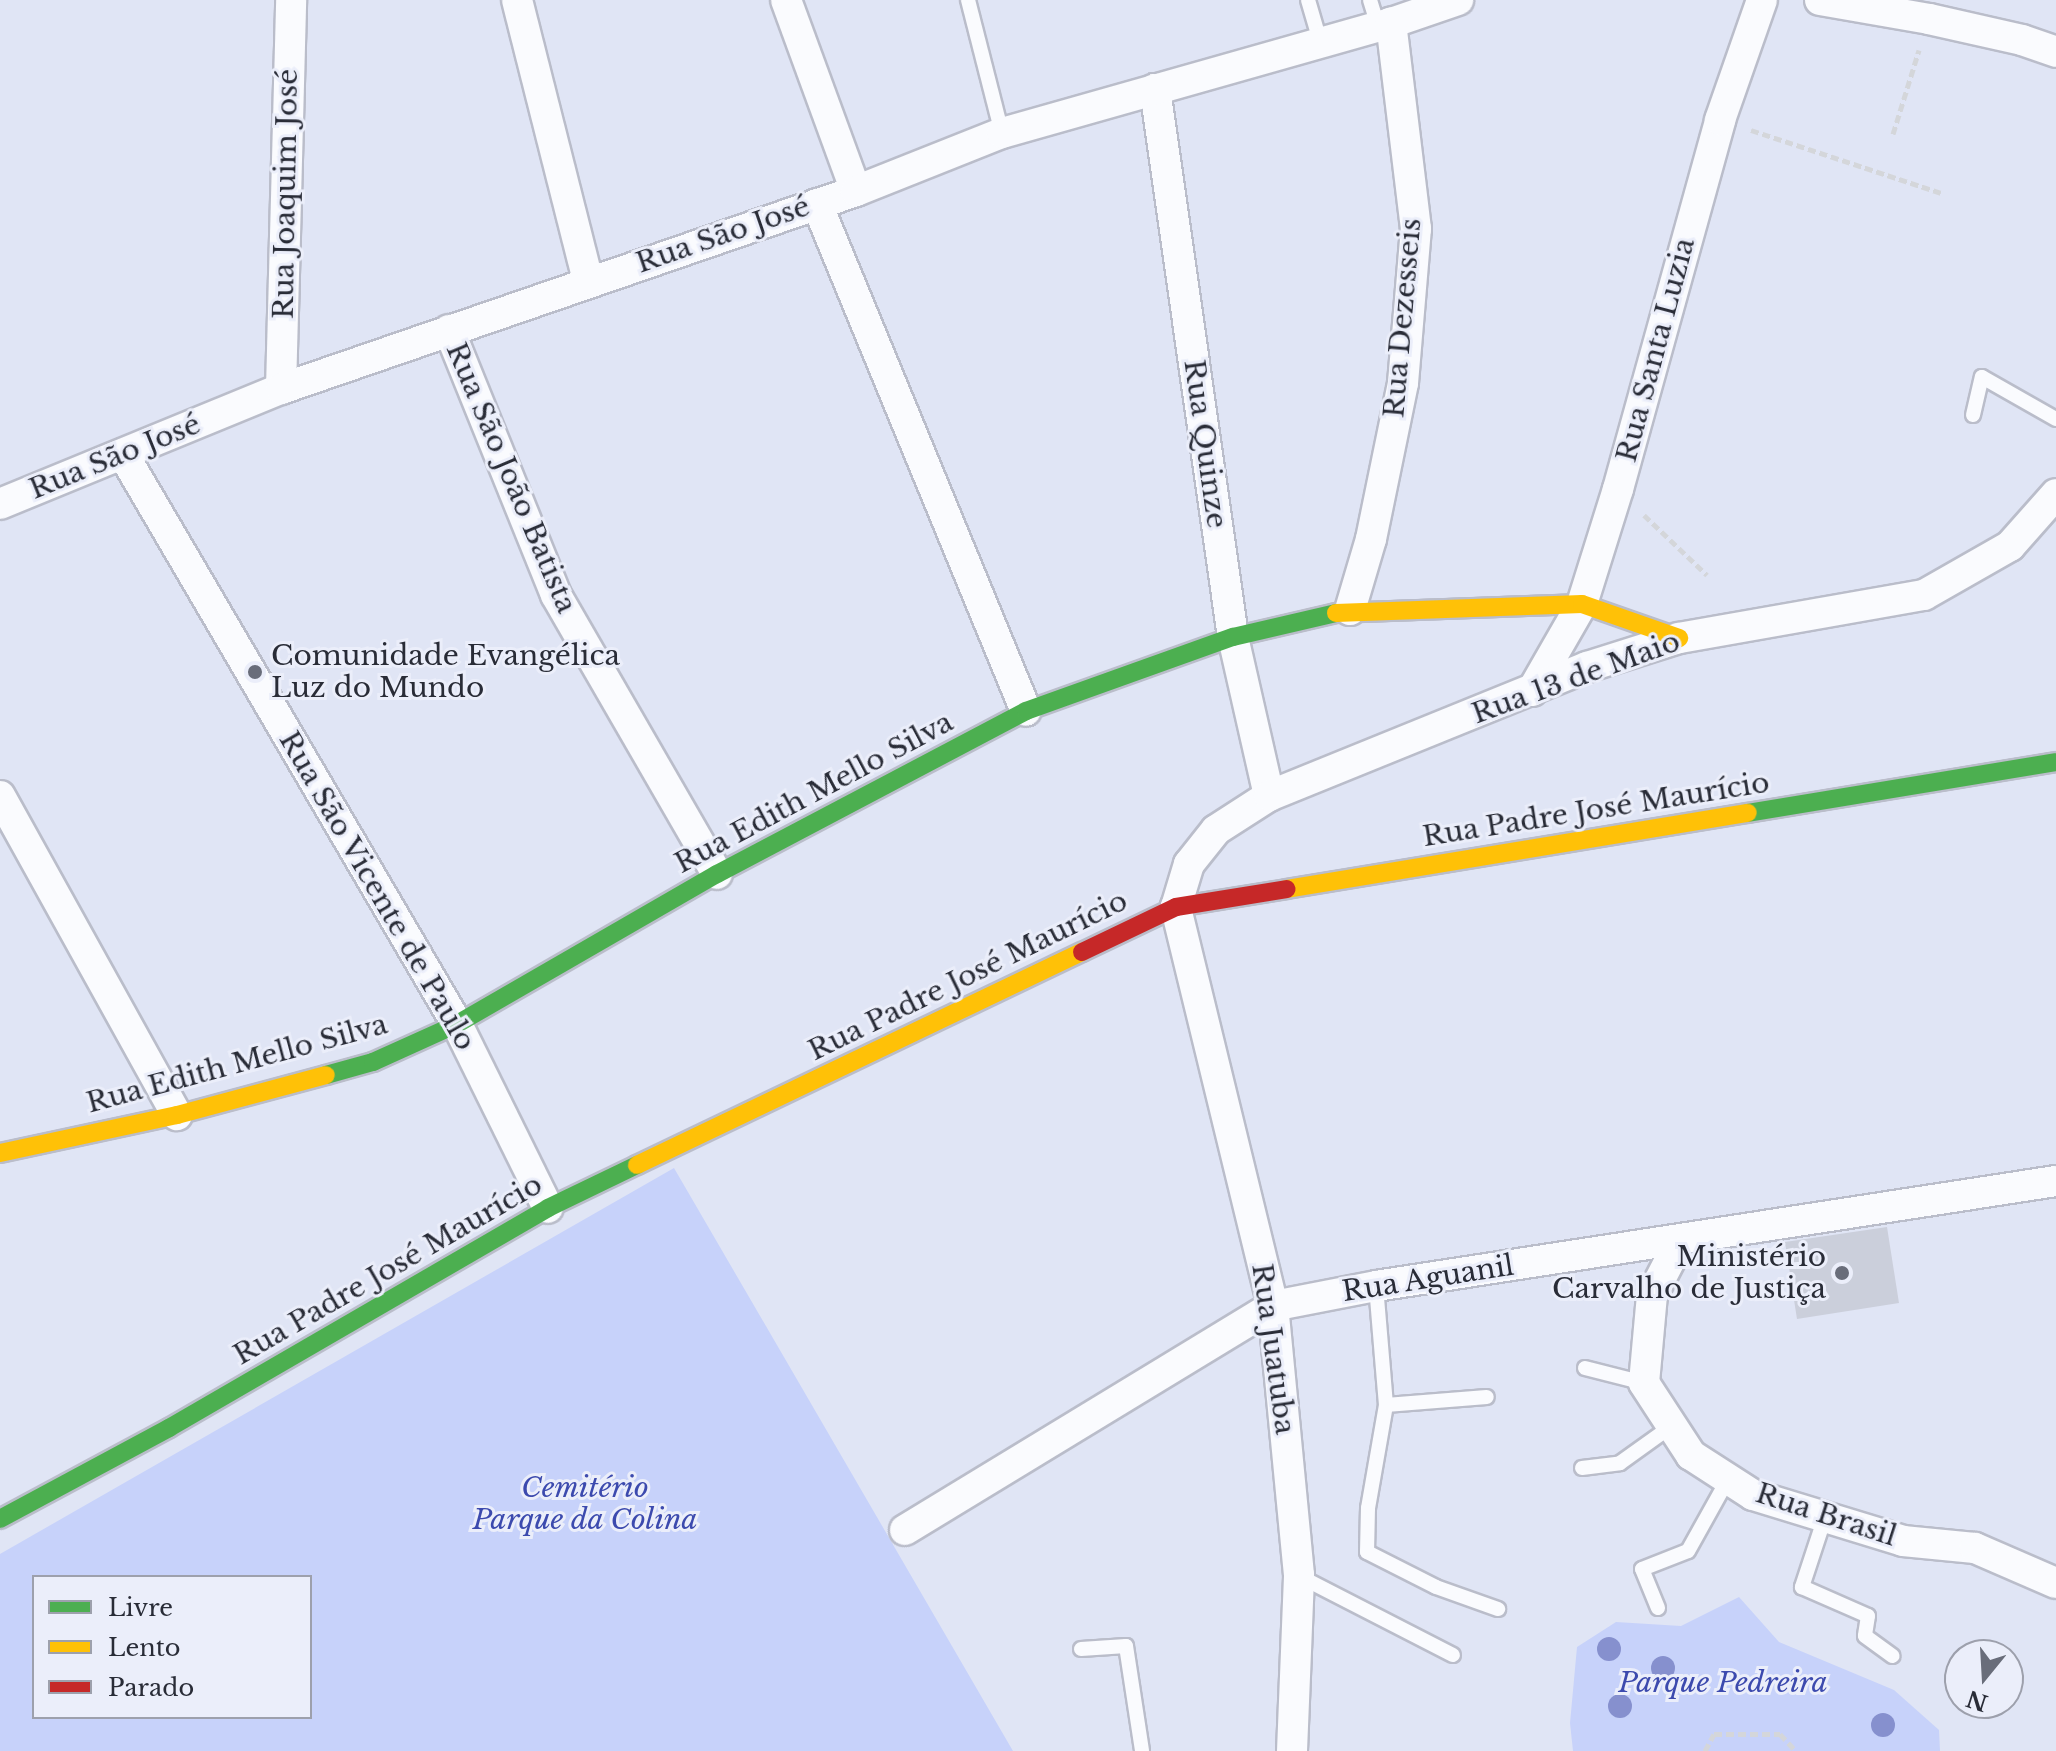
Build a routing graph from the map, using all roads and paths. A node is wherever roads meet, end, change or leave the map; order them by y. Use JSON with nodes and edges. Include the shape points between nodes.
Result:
{"nodes":[{"id":1,"x":291,"y":0,"type":"edge"},
{"id":2,"x":517,"y":0,"type":"edge"},
{"id":3,"x":786,"y":0,"type":"edge"},
{"id":4,"x":968,"y":0,"type":"edge"},
{"id":5,"x":1308,"y":0,"type":"edge"},
{"id":6,"x":1458,"y":0,"type":"edge"},
{"id":7,"x":1762,"y":0,"type":"edge"},
{"id":8,"x":1820,"y":0,"type":"edge"},
{"id":9,"x":1380,"y":16,"type":"edge"},
{"id":10,"x":1929,"y":19,"type":"junction"},
{"id":11,"x":1320,"y":41,"type":"junction"},
{"id":12,"x":2056,"y":52,"type":"edge"},
{"id":13,"x":1155,"y":89,"type":"junction"},
{"id":14,"x":1720,"y":120,"type":"junction"},
{"id":15,"x":1002,"y":133,"type":"junction"},
{"id":16,"x":1893,"y":134,"type":"dead end"},
{"id":17,"x":856,"y":191,"type":"junction"},
{"id":18,"x":1941,"y":193,"type":"dead end"},
{"id":19,"x":817,"y":204,"type":"junction"},
{"id":20,"x":588,"y":281,"type":"junction"},
{"id":21,"x":449,"y":330,"type":"junction"},
{"id":22,"x":281,"y":389,"type":"junction"},
{"id":23,"x":1973,"y":415,"type":"dead end"},
{"id":24,"x":2056,"y":419,"type":"edge"},
{"id":25,"x":123,"y":454,"type":"junction"},
{"id":26,"x":1618,"y":489,"type":"junction"},
{"id":27,"x":2056,"y":494,"type":"edge"},
{"id":28,"x":0,"y":504,"type":"edge"},
{"id":29,"x":1707,"y":575,"type":"dead end"},
{"id":30,"x":1582,"y":604,"type":"junction"},
{"id":31,"x":1350,"y":610,"type":"junction"},
{"id":32,"x":1233,"y":637,"type":"junction"},
{"id":33,"x":1679,"y":638,"type":"junction"},
{"id":34,"x":1532,"y":691,"type":"junction"},
{"id":35,"x":1026,"y":711,"type":"junction"},
{"id":36,"x":2056,"y":762,"type":"edge"},
{"id":37,"x":0,"y":796,"type":"edge"},
{"id":38,"x":1269,"y":796,"type":"junction"},
{"id":39,"x":717,"y":874,"type":"junction"},
{"id":40,"x":1176,"y":907,"type":"junction"},
{"id":41,"x":457,"y":1024,"type":"junction"},
{"id":42,"x":177,"y":1115,"type":"junction"},
{"id":43,"x":0,"y":1153,"type":"edge"},
{"id":44,"x":2056,"y":1181,"type":"edge"},
{"id":45,"x":548,"y":1208,"type":"junction"},
{"id":46,"x":1681,"y":1239,"type":"junction"},
{"id":47,"x":1376,"y":1286,"type":"junction"},
{"id":48,"x":1273,"y":1306,"type":"junction"},
{"id":49,"x":1585,"y":1368,"type":"dead end"},
{"id":50,"x":1644,"y":1383,"type":"junction"},
{"id":51,"x":1487,"y":1397,"type":"dead end"},
{"id":52,"x":1386,"y":1405,"type":"junction"},
{"id":53,"x":1673,"y":1425,"type":"junction"},
{"id":54,"x":1582,"y":1468,"type":"dead end"},
{"id":55,"x":1728,"y":1479,"type":"junction"},
{"id":56,"x":1825,"y":1517,"type":"junction"},
{"id":57,"x":0,"y":1519,"type":"edge"},
{"id":58,"x":905,"y":1530,"type":"dead end"},
{"id":59,"x":1299,"y":1575,"type":"junction"},
{"id":60,"x":2056,"y":1583,"type":"edge"},
{"id":61,"x":1658,"y":1608,"type":"dead end"},
{"id":62,"x":1498,"y":1609,"type":"dead end"},
{"id":63,"x":1081,"y":1649,"type":"dead end"},
{"id":64,"x":1453,"y":1655,"type":"dead end"},
{"id":65,"x":1893,"y":1656,"type":"dead end"},
{"id":66,"x":1142,"y":1751,"type":"edge"},
{"id":67,"x":1292,"y":1751,"type":"edge"},
{"id":68,"x":1705,"y":1751,"type":"edge"},
{"id":69,"x":1796,"y":1751,"type":"edge"}],
"edges":[{"from":1,"to":22,"type":"street","name":"Rua Joaquim José"},
{"from":2,"to":20,"type":"street"},
{"from":3,"to":17,"type":"street"},
{"from":4,"to":15,"type":"lane"},
{"from":5,"to":11,"type":"lane"},
{"from":6,"to":9,"type":"street","name":"Rua São José"},
{"from":7,"to":14,"type":"street","name":"Rua Santa Luzia"},
{"from":8,"to":10,"type":"street"},
{"from":9,"to":11,"type":"street","name":"Rua São José"},
{"from":9,"to":31,"type":"street","name":"Rua Dezesseis","via":[[1416,229],[1403,383],[1371,539]]},
{"from":10,"to":12,"type":"street"},
{"from":10,"to":16,"type":"path"},
{"from":11,"to":13,"type":"street","name":"Rua São José"},
{"from":13,"to":15,"type":"street","name":"Rua São José"},
{"from":13,"to":32,"type":"street","name":"Rua Quinze"},
{"from":14,"to":18,"type":"path"},
{"from":14,"to":26,"type":"street","name":"Rua Santa Luzia"},
{"from":15,"to":17,"type":"street","name":"Rua São José"},
{"from":17,"to":19,"type":"street","name":"Rua São José"},
{"from":19,"to":20,"type":"street","name":"Rua São José"},
{"from":19,"to":35,"type":"street"},
{"from":20,"to":21,"type":"street","name":"Rua São José"},
{"from":21,"to":22,"type":"street","name":"Rua São José"},
{"from":21,"to":39,"type":"street","name":"Rua São João Batista","via":[[556,595]]},
{"from":22,"to":25,"type":"street","name":"Rua São José"},
{"from":23,"to":24,"type":"lane","via":[[1982,377]]},
{"from":25,"to":28,"type":"street","name":"Rua São José"},
{"from":25,"to":41,"type":"street","name":"Rua São Vicente de Paulo"},
{"from":26,"to":29,"type":"path"},
{"from":26,"to":30,"type":"street","name":"Rua Santa Luzia"},
{"from":27,"to":33,"type":"street","name":"Rua 13 de Maio","via":[[2010,546],[1924,595]]},
{"from":30,"to":31,"type":"street","name":"Rua Edith Mello Silva"},
{"from":30,"to":33,"type":"street","name":"Rua Edith Mello Silva"},
{"from":30,"to":34,"type":"street","name":"Rua Santa Luzia"},
{"from":31,"to":32,"type":"street","name":"Rua Edith Mello Silva"},
{"from":32,"to":35,"type":"street","name":"Rua Edith Mello Silva"},
{"from":32,"to":38,"type":"street","name":"Rua Quinze"},
{"from":33,"to":34,"type":"street","name":"Rua 13 de Maio"},
{"from":34,"to":38,"type":"street","name":"Rua 13 de Maio"},
{"from":35,"to":39,"type":"street","name":"Rua Edith Mello Silva"},
{"from":36,"to":40,"type":"street","name":"Rua Padre José Maurício"},
{"from":37,"to":42,"type":"street"},
{"from":38,"to":40,"type":"street","name":"Rua 13 de Maio","via":[[1216,830],[1189,864]]},
{"from":39,"to":41,"type":"street","name":"Rua Edith Mello Silva"},
{"from":40,"to":45,"type":"street","name":"Rua Padre José Maurício"},
{"from":40,"to":48,"type":"street","name":"Rua Juatuba"},
{"from":41,"to":42,"type":"street","name":"Rua Edith Mello Silva","via":[[373,1062]]},
{"from":41,"to":45,"type":"street","name":"Rua São Vicente de Paulo"},
{"from":42,"to":43,"type":"street","name":"Rua Edith Mello Silva"},
{"from":44,"to":46,"type":"street","name":"Rua Aguanil"},
{"from":45,"to":57,"type":"street","name":"Rua Padre José Maurício","via":[[169,1428]]},
{"from":46,"to":47,"type":"street","name":"Rua Aguanil"},
{"from":46,"to":50,"type":"street","via":[[1652,1295]]},
{"from":47,"to":48,"type":"street","name":"Rua Aguanil"},
{"from":47,"to":52,"type":"lane"},
{"from":48,"to":58,"type":"street","name":"Rua Aguanil"},
{"from":48,"to":59,"type":"street","name":"Rua Juatuba"},
{"from":49,"to":50,"type":"lane"},
{"from":50,"to":53,"type":"street","name":"Rua Brasil"},
{"from":51,"to":52,"type":"lane"},
{"from":52,"to":62,"type":"lane","via":[[1368,1508],[1367,1552],[1436,1587]]},
{"from":53,"to":54,"type":"lane","via":[[1620,1463]]},
{"from":53,"to":55,"type":"street","name":"Rua Brasil","via":[[1691,1455]]},
{"from":55,"to":56,"type":"street","name":"Rua Brasil","via":[[1753,1495]]},
{"from":55,"to":61,"type":"lane","via":[[1688,1551],[1642,1569]]},
{"from":56,"to":60,"type":"street","name":"Rua Brasil","via":[[1903,1541],[1975,1548]]},
{"from":56,"to":65,"type":"lane","via":[[1802,1587],[1868,1616],[1865,1636]]},
{"from":59,"to":64,"type":"lane"},
{"from":59,"to":67,"type":"street","name":"Rua Juatuba"},
{"from":63,"to":66,"type":"lane","via":[[1126,1646]]},
{"from":68,"to":69,"type":"path","via":[[1714,1734],[1780,1734]]}]}
